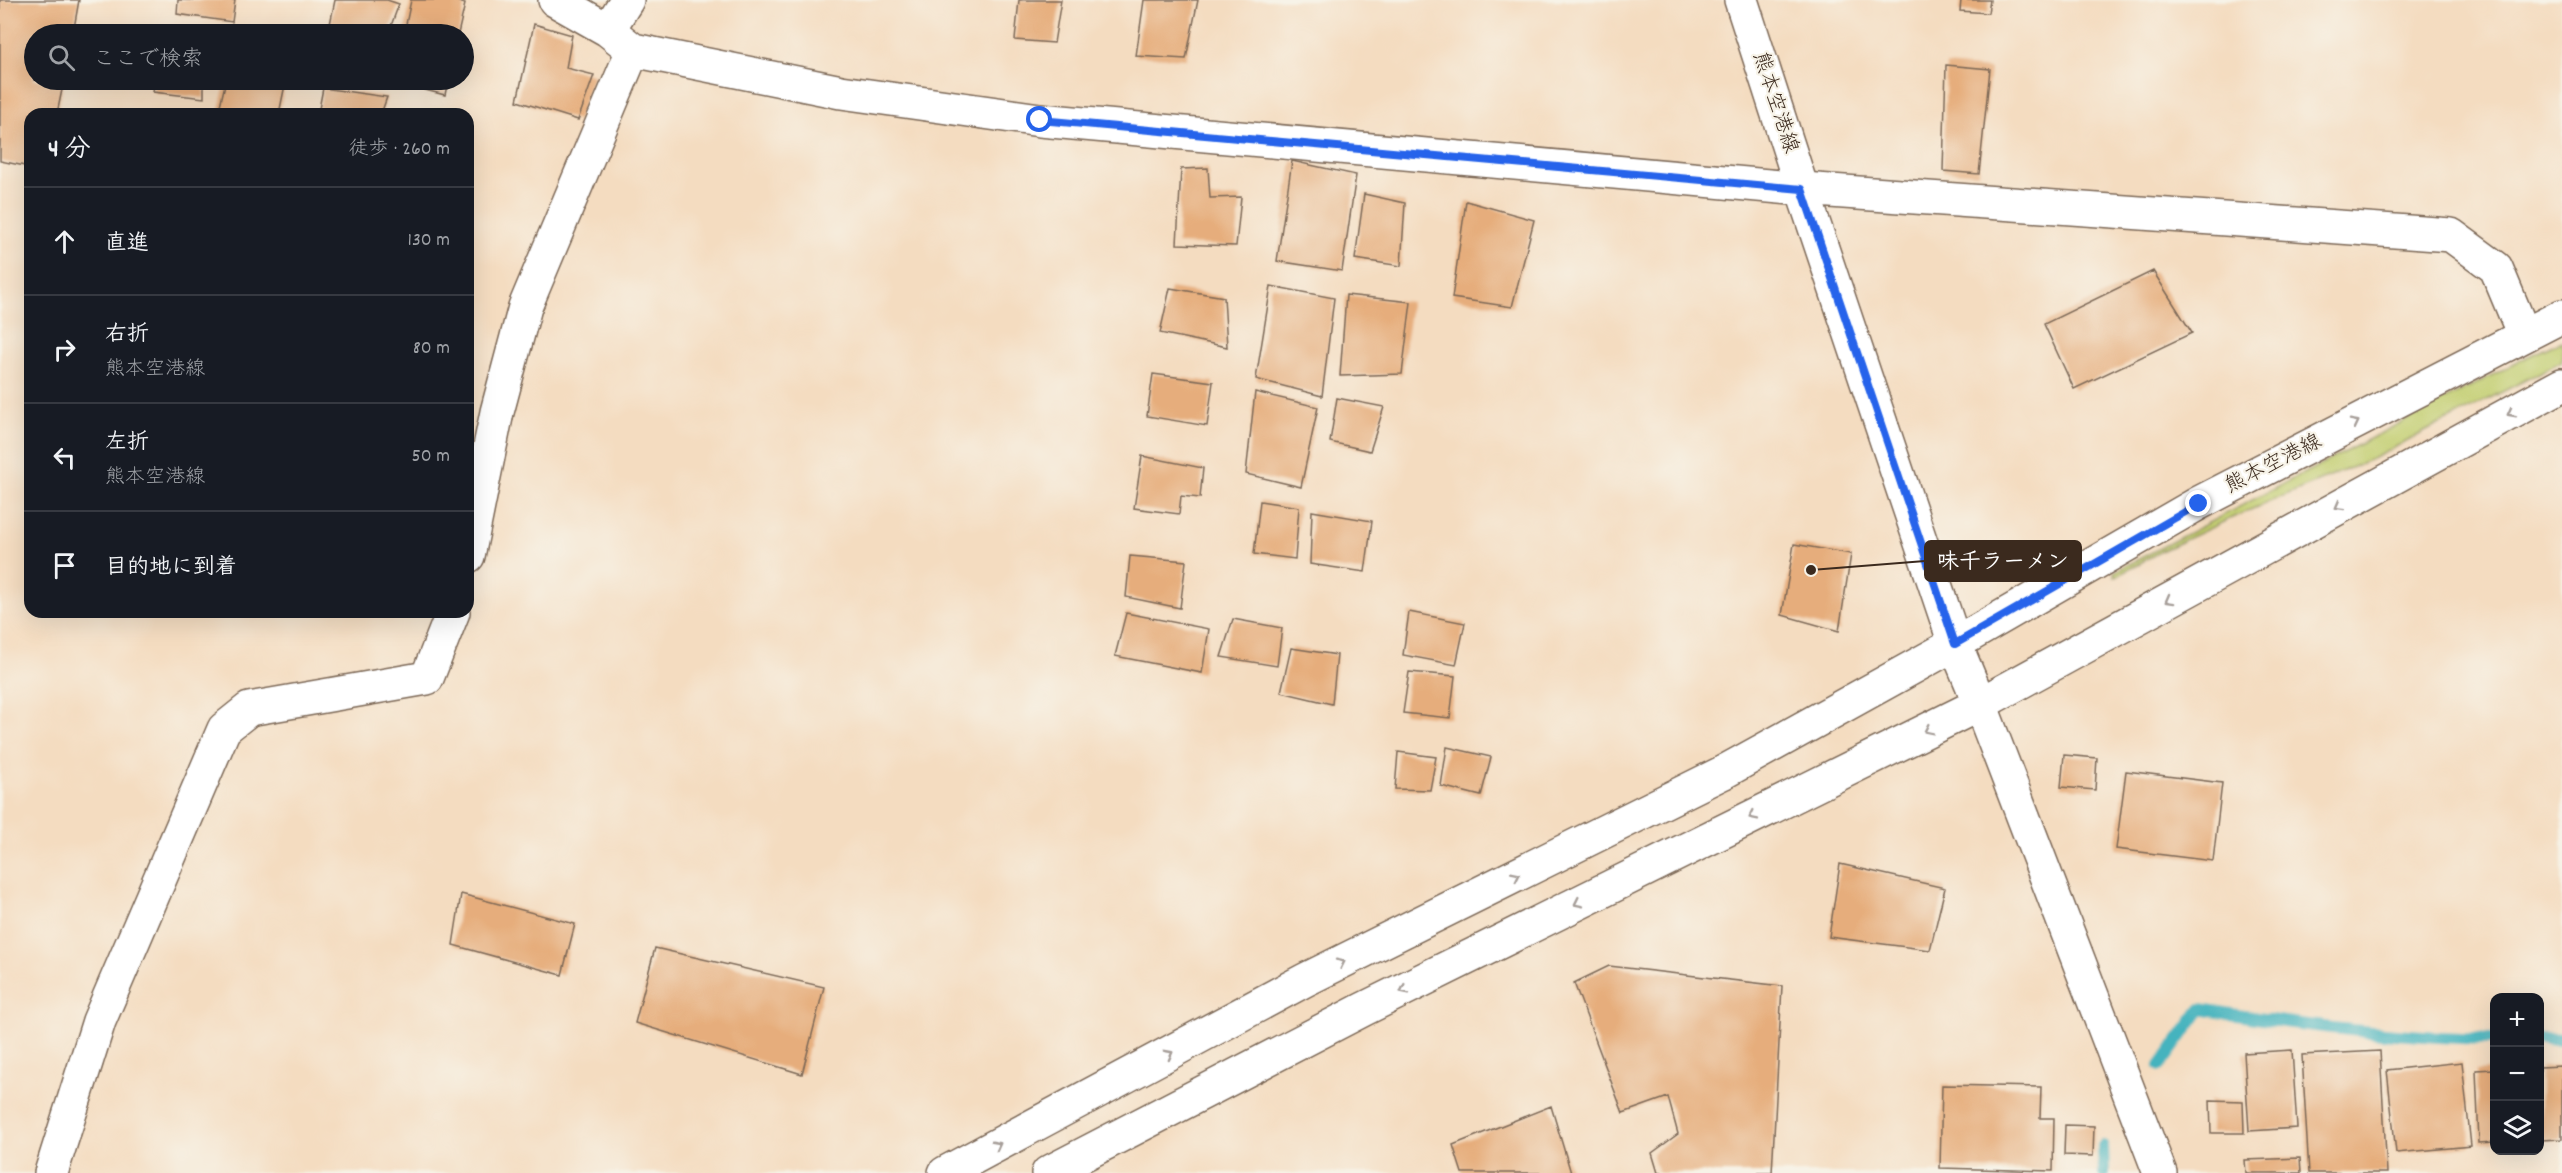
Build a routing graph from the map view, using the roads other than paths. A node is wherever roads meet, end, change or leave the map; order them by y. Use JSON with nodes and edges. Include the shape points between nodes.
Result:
{"nodes":[{"id":1,"x":555,"y":0,"type":"edge"},
{"id":2,"x":627,"y":0,"type":"edge"},
{"id":3,"x":1741,"y":0,"type":"edge"},
{"id":4,"x":621,"y":40,"type":"junction"},
{"id":5,"x":1802,"y":189,"type":"junction"},
{"id":6,"x":2562,"y":316,"type":"edge"},
{"id":7,"x":2524,"y":335,"type":"junction"},
{"id":8,"x":2562,"y":385,"type":"edge"},
{"id":9,"x":474,"y":525,"type":"edge"},
{"id":10,"x":451,"y":618,"type":"edge"},
{"id":11,"x":1955,"y":644,"type":"junction"},
{"id":12,"x":1980,"y":704,"type":"junction"},
{"id":13,"x":51,"y":1173,"type":"edge"},
{"id":14,"x":945,"y":1173,"type":"edge"},
{"id":15,"x":1048,"y":1173,"type":"edge"},
{"id":16,"x":2160,"y":1173,"type":"edge"}],
"edges":[{"from":1,"to":4,"type":"street"},
{"from":2,"to":4,"type":"street"},
{"from":3,"to":5,"type":"street","name":"熊本空港線"},
{"from":4,"to":5,"type":"street","via":[[841,92],[1040,120]]},
{"from":4,"to":9,"type":"street","via":[[525,307],[496,412]]},
{"from":5,"to":7,"type":"street","via":[[2451,235],[2496,268]]},
{"from":5,"to":11,"type":"street","name":"熊本空港線"},
{"from":6,"to":7,"type":"street","name":"熊本空港線"},
{"from":11,"to":7,"type":"street","name":"熊本空港線","one_way":true,"via":[[2199,504]]},
{"from":8,"to":12,"type":"street","one_way":true},
{"from":10,"to":13,"type":"street","via":[[427,678],[249,709],[224,729],[99,1021]]},
{"from":11,"to":12,"type":"street"},
{"from":14,"to":11,"type":"street","one_way":true,"via":[[1305,980],[1722,773]]},
{"from":12,"to":15,"type":"street","one_way":true,"via":[[1364,1009]]},
{"from":12,"to":16,"type":"street"}]}
